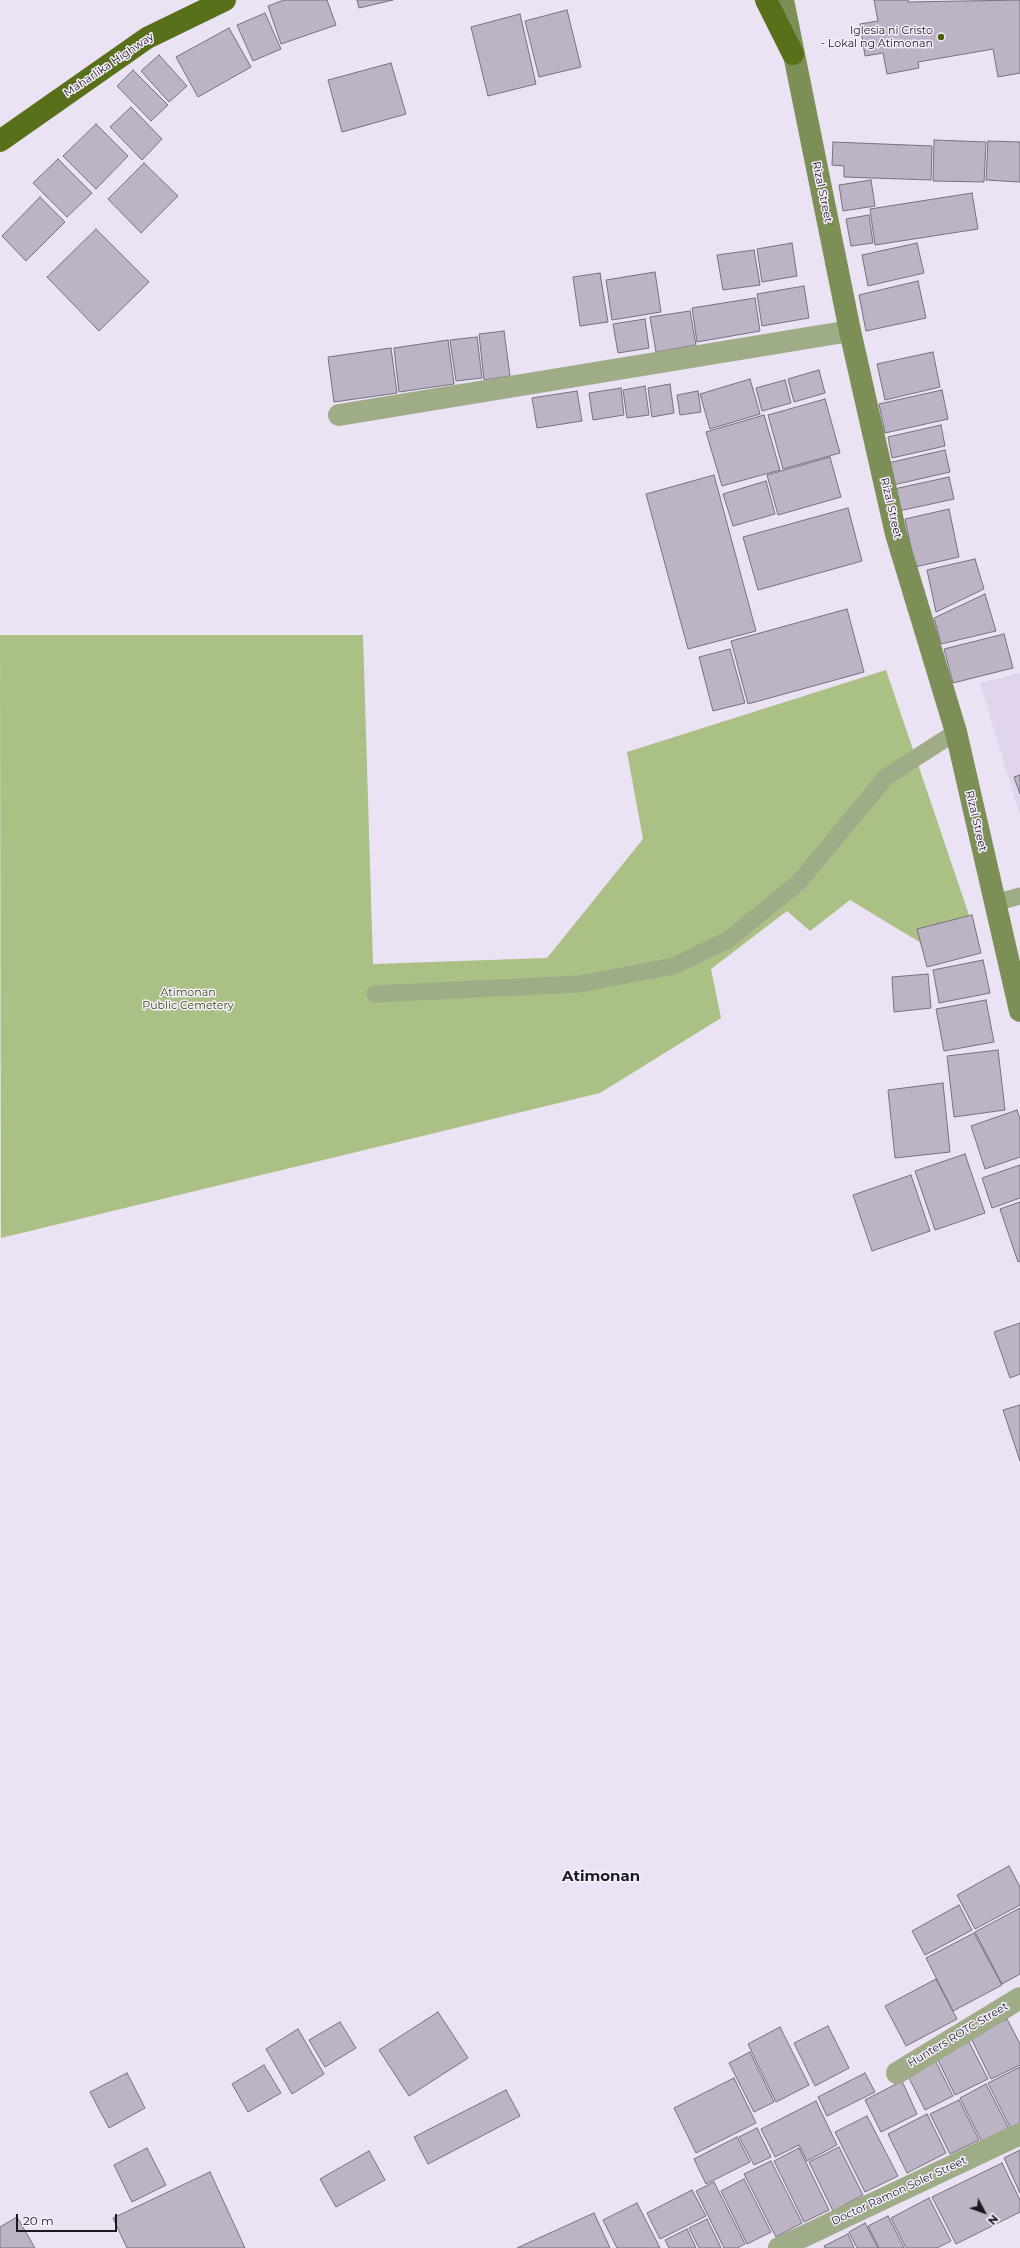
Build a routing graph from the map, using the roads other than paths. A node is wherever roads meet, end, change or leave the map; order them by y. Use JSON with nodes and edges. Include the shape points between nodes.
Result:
{"nodes":[{"id":1,"x":225,"y":0,"type":"edge"},
{"id":2,"x":766,"y":0,"type":"edge"},
{"id":3,"x":783,"y":0,"type":"edge"},
{"id":4,"x":793,"y":54,"type":"junction"},
{"id":5,"x":0,"y":141,"type":"edge"},
{"id":6,"x":850,"y":331,"type":"junction"},
{"id":7,"x":339,"y":415,"type":"dead end"},
{"id":8,"x":956,"y":732,"type":"junction"},
{"id":9,"x":1020,"y":896,"type":"edge"},
{"id":10,"x":995,"y":904,"type":"junction"},
{"id":11,"x":375,"y":994,"type":"dead end"},
{"id":12,"x":1020,"y":1011,"type":"edge"},
{"id":13,"x":1018,"y":2005,"type":"edge"},
{"id":14,"x":897,"y":2073,"type":"dead end"},
{"id":15,"x":1020,"y":2134,"type":"edge"},
{"id":16,"x":779,"y":2248,"type":"edge"}],
"edges":[{"from":1,"to":5,"type":"highway","name":"Maharlika Highway","via":[[147,38]]},
{"from":2,"to":4,"type":"highway"},
{"from":3,"to":4,"type":"main road","name":"Rizal Street"},
{"from":4,"to":6,"type":"main road","name":"Rizal Street"},
{"from":6,"to":7,"type":"street"},
{"from":6,"to":8,"type":"main road","name":"Rizal Street","via":[[896,534]]},
{"from":8,"to":10,"type":"main road","name":"Rizal Street"},
{"from":8,"to":11,"type":"lane","via":[[886,777],[834,843],[794,887],[728,940],[674,966],[580,984]]},
{"from":9,"to":10,"type":"lane"},
{"from":10,"to":12,"type":"main road","name":"Rizal Street"},
{"from":13,"to":14,"type":"street","name":"Hunters ROTC Street"},
{"from":15,"to":16,"type":"street","name":"Doctor Ramon Soler Street"}]}
